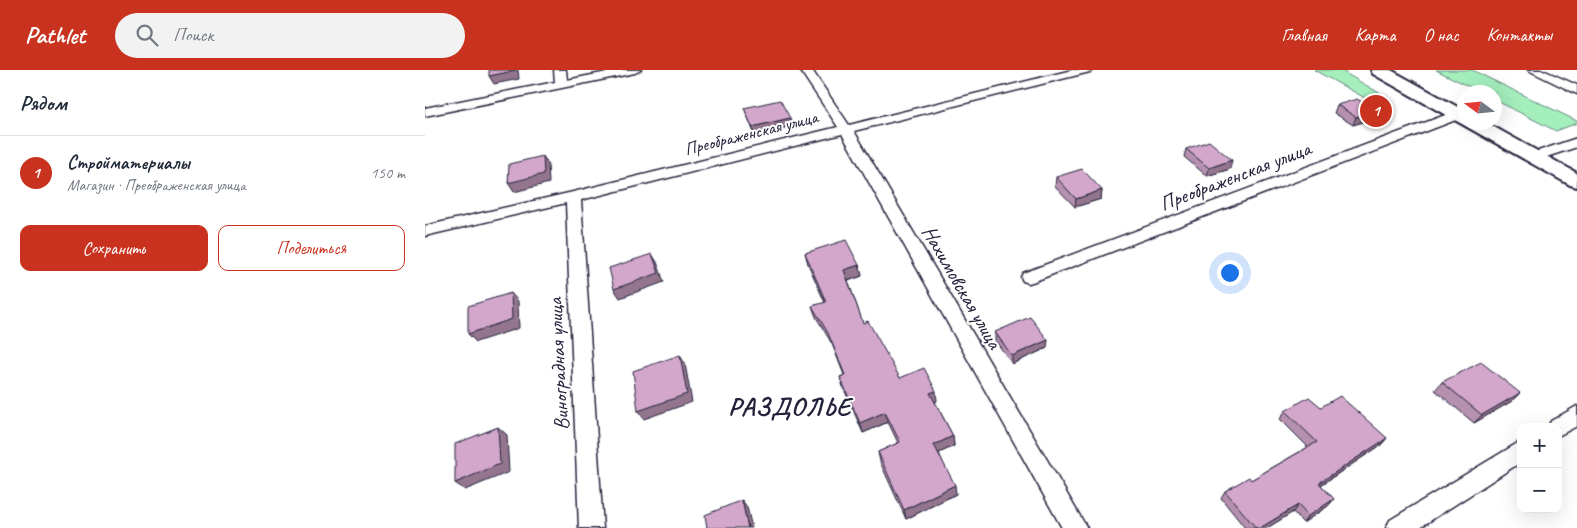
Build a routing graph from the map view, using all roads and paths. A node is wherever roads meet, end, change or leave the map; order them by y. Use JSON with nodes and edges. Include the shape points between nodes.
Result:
{"nodes":[{"id":1,"x":560,"y":70,"type":"edge"},
{"id":2,"x":635,"y":70,"type":"edge"},
{"id":3,"x":806,"y":70,"type":"edge"},
{"id":4,"x":1086,"y":70,"type":"edge"},
{"id":5,"x":1379,"y":70,"type":"edge"},
{"id":6,"x":1534,"y":70,"type":"edge"},
{"id":7,"x":561,"y":86,"type":"junction"},
{"id":8,"x":1577,"y":90,"type":"edge"},
{"id":9,"x":425,"y":112,"type":"edge"},
{"id":10,"x":1457,"y":116,"type":"edge"},
{"id":11,"x":1457,"y":121,"type":"edge"},
{"id":12,"x":846,"y":129,"type":"junction"},
{"id":13,"x":1483,"y":130,"type":"edge"},
{"id":14,"x":1577,"y":142,"type":"edge"},
{"id":15,"x":1534,"y":158,"type":"junction"},
{"id":16,"x":1577,"y":181,"type":"edge"},
{"id":17,"x":573,"y":197,"type":"junction"},
{"id":18,"x":425,"y":231,"type":"edge"},
{"id":19,"x":1029,"y":277,"type":"dead end"},
{"id":20,"x":1577,"y":415,"type":"edge"},
{"id":21,"x":1562,"y":424,"type":"edge"},
{"id":22,"x":1517,"y":453,"type":"edge"},
{"id":23,"x":591,"y":528,"type":"edge"},
{"id":24,"x":1075,"y":528,"type":"edge"},
{"id":25,"x":1398,"y":528,"type":"edge"}],
"edges":[{"from":1,"to":7,"type":"street"},
{"from":2,"to":7,"type":"street"},
{"from":3,"to":12,"type":"street","name":"Нахимовская улица"},
{"from":4,"to":12,"type":"street","name":"Преображенская улица"},
{"from":5,"to":10,"type":"main road"},
{"from":6,"to":8,"type":"street"},
{"from":7,"to":9,"type":"street"},
{"from":11,"to":19,"type":"street","name":"Преображенская улица"},
{"from":12,"to":17,"type":"street","name":"Преображенская улица"},
{"from":12,"to":24,"type":"street","name":"Нахимовская улица"},
{"from":13,"to":15,"type":"main road"},
{"from":14,"to":15,"type":"street"},
{"from":15,"to":16,"type":"main road"},
{"from":17,"to":18,"type":"street","name":"Преображенская улица"},
{"from":17,"to":23,"type":"street","name":"Виноградная улица"},
{"from":20,"to":21,"type":"street"},
{"from":22,"to":25,"type":"street"}]}
